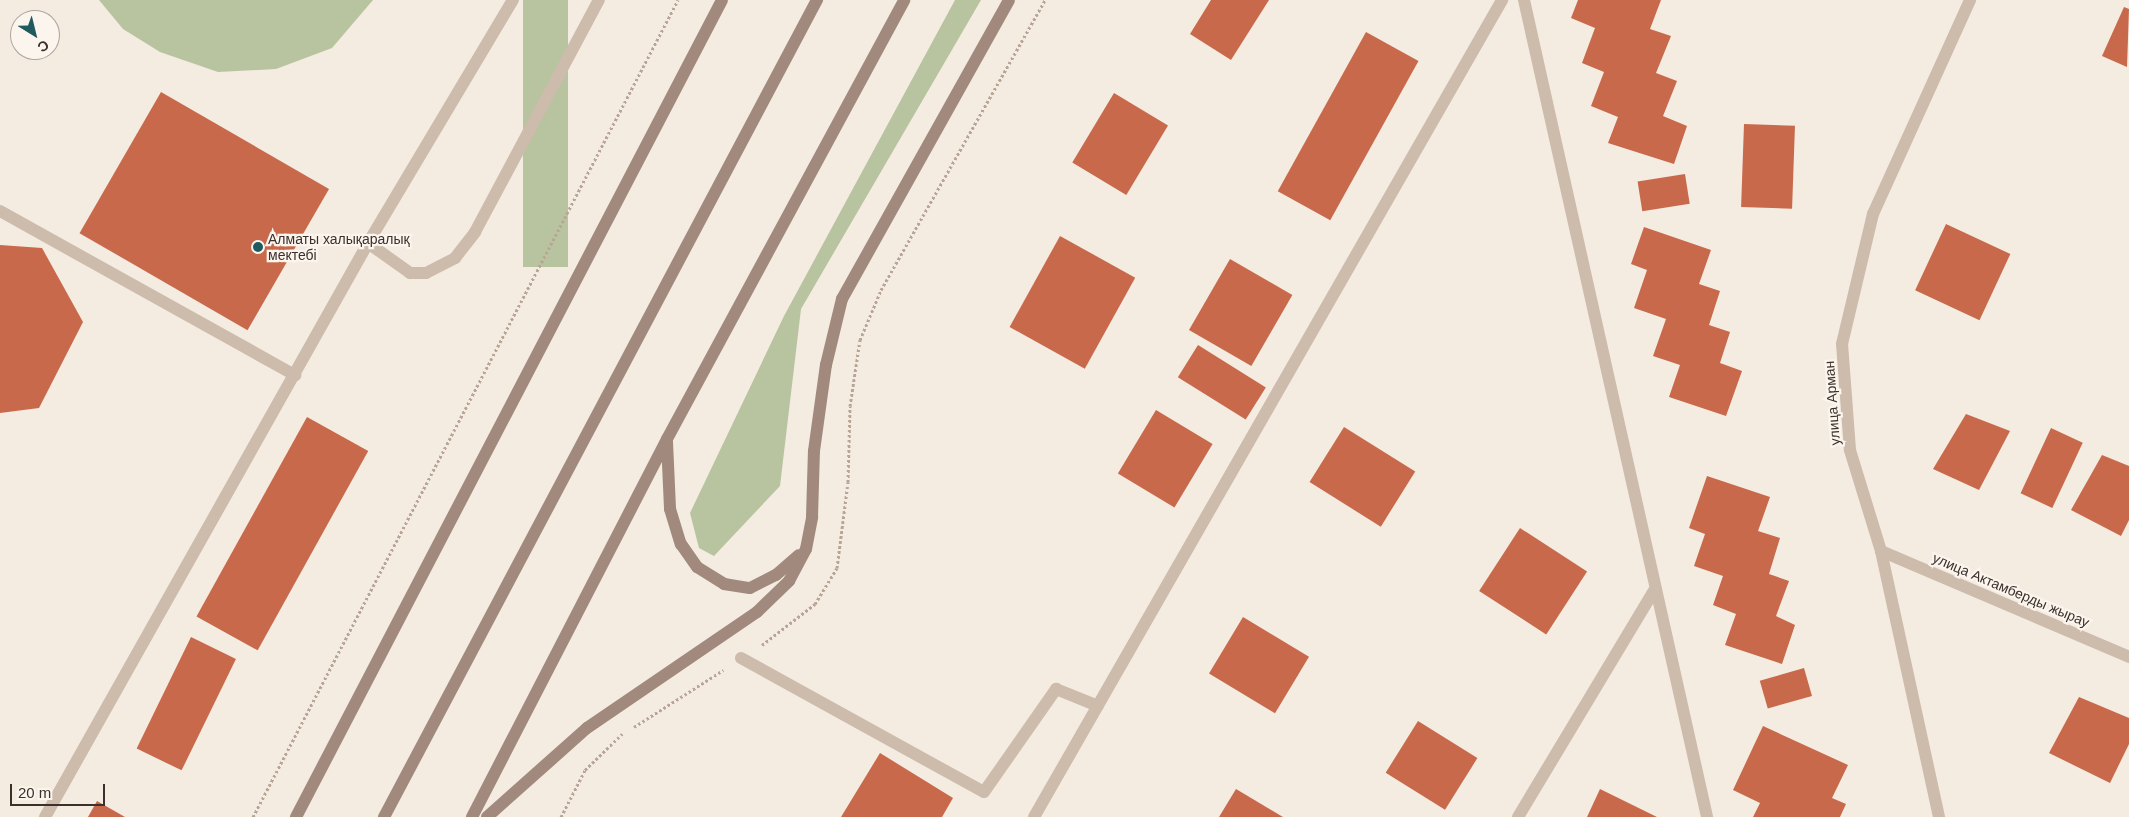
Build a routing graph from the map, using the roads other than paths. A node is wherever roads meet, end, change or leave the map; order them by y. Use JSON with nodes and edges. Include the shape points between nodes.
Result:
{"nodes":[{"id":1,"x":513,"y":0,"type":"edge"},
{"id":2,"x":599,"y":0,"type":"edge"},
{"id":3,"x":722,"y":0,"type":"edge"},
{"id":4,"x":817,"y":0,"type":"edge"},
{"id":5,"x":904,"y":0,"type":"edge"},
{"id":6,"x":1009,"y":0,"type":"edge"},
{"id":7,"x":1502,"y":0,"type":"edge"},
{"id":8,"x":1524,"y":0,"type":"edge"},
{"id":9,"x":1970,"y":0,"type":"edge"},
{"id":10,"x":0,"y":211,"type":"edge"},
{"id":11,"x":368,"y":243,"type":"junction"},
{"id":12,"x":295,"y":375,"type":"junction"},
{"id":13,"x":667,"y":439,"type":"junction"},
{"id":14,"x":806,"y":549,"type":"junction"},
{"id":15,"x":1880,"y":551,"type":"junction"},
{"id":16,"x":1654,"y":591,"type":"junction"},
{"id":17,"x":2129,"y":657,"type":"edge"},
{"id":18,"x":741,"y":658,"type":"dead end"},
{"id":19,"x":1098,"y":706,"type":"junction"},
{"id":20,"x":45,"y":817,"type":"edge"},
{"id":21,"x":296,"y":817,"type":"edge"},
{"id":22,"x":384,"y":817,"type":"edge"},
{"id":23,"x":472,"y":817,"type":"edge"},
{"id":24,"x":487,"y":817,"type":"edge"},
{"id":25,"x":1034,"y":817,"type":"edge"},
{"id":26,"x":1518,"y":817,"type":"edge"},
{"id":27,"x":1707,"y":817,"type":"edge"},
{"id":28,"x":1939,"y":817,"type":"edge"}],
"edges":[{"from":1,"to":11,"type":"street"},
{"from":2,"to":11,"type":"street","via":[[476,232],[455,258],[439,269],[410,273]]},
{"from":3,"to":21,"type":"main road"},
{"from":4,"to":22,"type":"main road","via":[[600,403]]},
{"from":5,"to":13,"type":"main road"},
{"from":6,"to":14,"type":"main road","via":[[842,298],[826,365]]},
{"from":7,"to":19,"type":"street"},
{"from":8,"to":16,"type":"street"},
{"from":9,"to":15,"type":"street","name":"улица Арман","via":[[1873,214],[1842,344],[1850,450]]},
{"from":10,"to":12,"type":"street"},
{"from":11,"to":12,"type":"street"},
{"from":12,"to":20,"type":"street"},
{"from":13,"to":14,"type":"main road","via":[[670,509],[681,544],[697,568],[724,584],[750,588],[776,576]]},
{"from":13,"to":23,"type":"main road"},
{"from":14,"to":24,"type":"main road","via":[[789,581],[757,612],[587,728]]},
{"from":15,"to":17,"type":"street","name":"улица Актамберды жырау"},
{"from":15,"to":28,"type":"street","name":"улица Арман"},
{"from":16,"to":26,"type":"street"},
{"from":16,"to":27,"type":"street"},
{"from":18,"to":19,"type":"street","via":[[984,792],[1056,689]]},
{"from":19,"to":25,"type":"street"}]}
